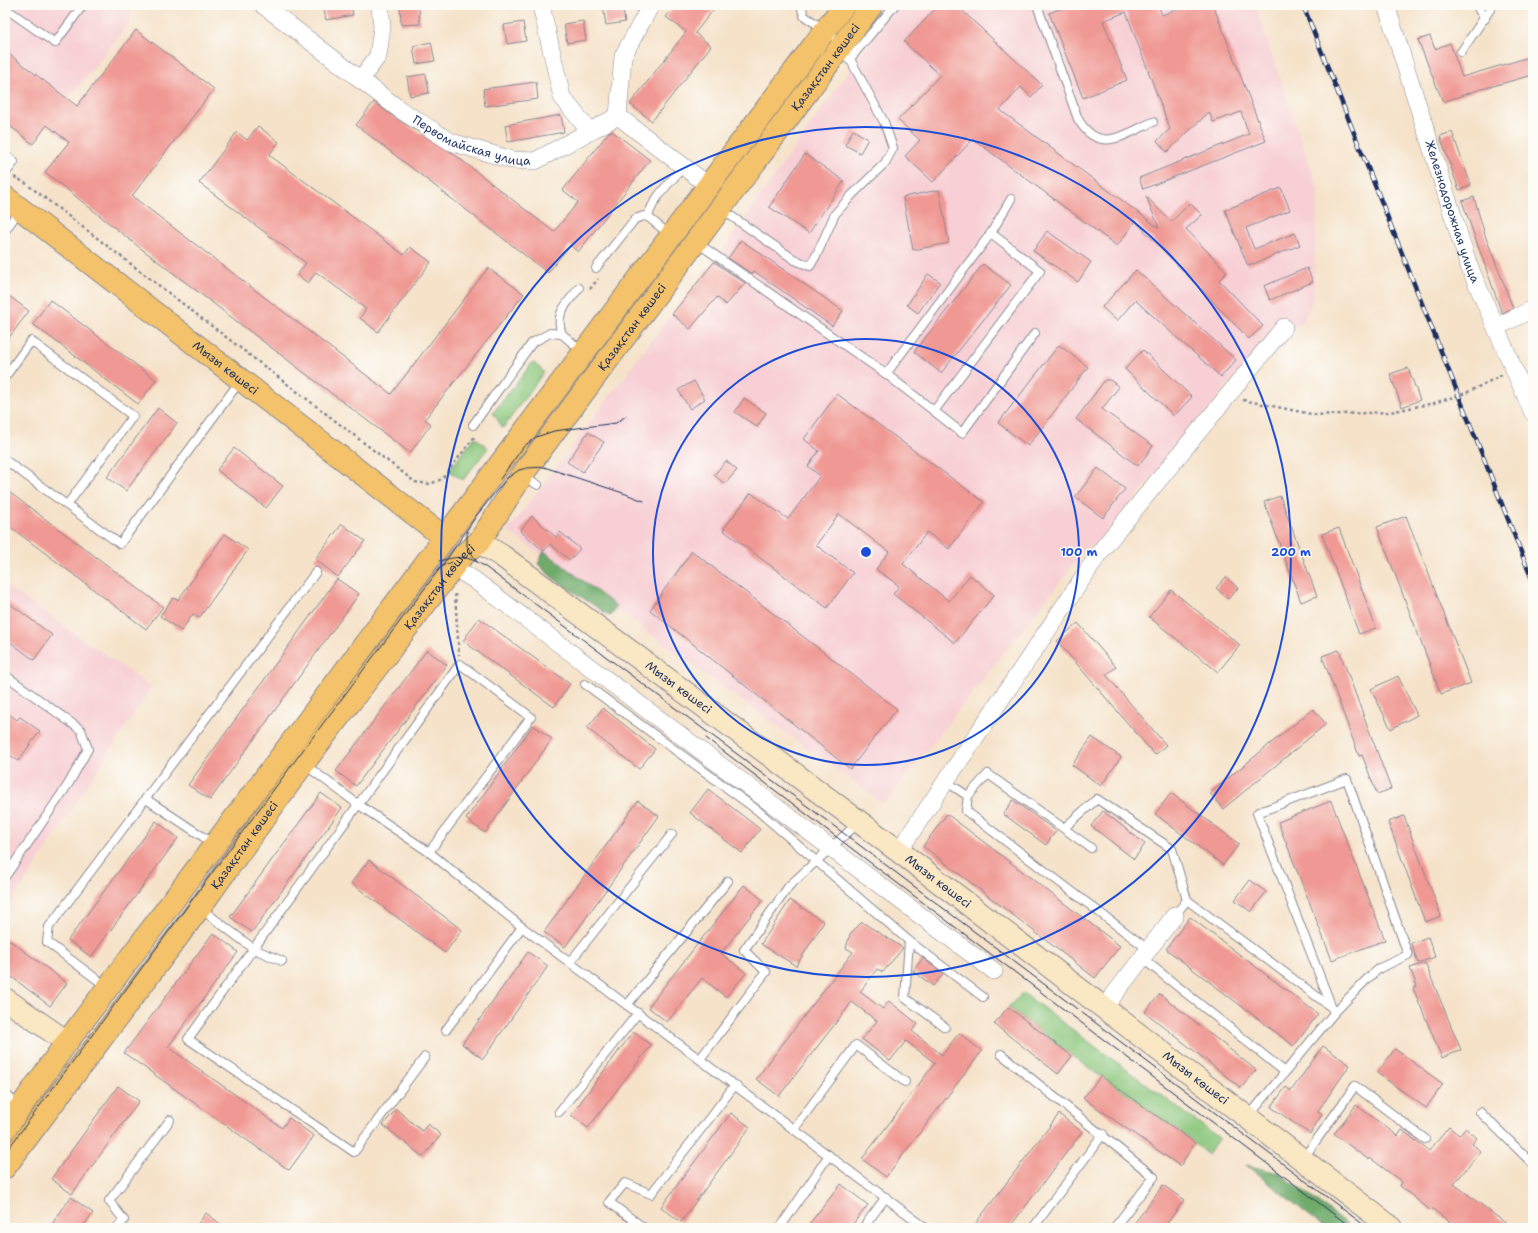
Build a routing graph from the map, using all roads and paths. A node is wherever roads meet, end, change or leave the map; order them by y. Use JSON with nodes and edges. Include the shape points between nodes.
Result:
{"nodes":[{"id":1,"x":83,"y":5,"type":"edge"},
{"id":2,"x":263,"y":5,"type":"edge"},
{"id":3,"x":380,"y":5,"type":"edge"},
{"id":4,"x":541,"y":5,"type":"edge"},
{"id":5,"x":651,"y":5,"type":"edge"},
{"id":6,"x":801,"y":5,"type":"edge"},
{"id":7,"x":844,"y":5,"type":"edge"},
{"id":8,"x":872,"y":5,"type":"edge"},
{"id":9,"x":895,"y":5,"type":"edge"},
{"id":10,"x":1037,"y":5,"type":"edge"},
{"id":11,"x":1386,"y":5,"type":"edge"},
{"id":12,"x":1476,"y":5,"type":"edge"},
{"id":13,"x":1493,"y":5,"type":"edge"},
{"id":14,"x":5,"y":8,"type":"edge"},
{"id":15,"x":1485,"y":19,"type":"junction"},
{"id":16,"x":826,"y":30,"type":"junction"},
{"id":17,"x":846,"y":52,"type":"junction"},
{"id":18,"x":1461,"y":52,"type":"dead end"},
{"id":19,"x":360,"y":80,"type":"junction"},
{"id":20,"x":618,"y":116,"type":"junction"},
{"id":21,"x":1153,"y":122,"type":"dead end"},
{"id":22,"x":590,"y":132,"type":"junction"},
{"id":23,"x":5,"y":155,"type":"edge"},
{"id":24,"x":684,"y":166,"type":"junction"},
{"id":25,"x":5,"y":173,"type":"edge"},
{"id":26,"x":708,"y":186,"type":"junction"},
{"id":27,"x":1011,"y":199,"type":"dead end"},
{"id":28,"x":13,"y":203,"type":"edge"},
{"id":29,"x":720,"y":208,"type":"junction"},
{"id":30,"x":648,"y":217,"type":"junction"},
{"id":31,"x":5,"y":231,"type":"edge"},
{"id":32,"x":991,"y":233,"type":"junction"},
{"id":33,"x":671,"y":236,"type":"junction"},
{"id":34,"x":695,"y":242,"type":"junction"},
{"id":35,"x":596,"y":268,"type":"dead end"},
{"id":36,"x":601,"y":274,"type":"dead end"},
{"id":37,"x":579,"y":288,"type":"dead end"},
{"id":38,"x":588,"y":292,"type":"dead end"},
{"id":39,"x":1533,"y":309,"type":"edge"},
{"id":40,"x":1284,"y":327,"type":"dead end"},
{"id":41,"x":1496,"y":328,"type":"junction"},
{"id":42,"x":1035,"y":333,"type":"dead end"},
{"id":43,"x":562,"y":334,"type":"junction"},
{"id":44,"x":584,"y":353,"type":"junction"},
{"id":45,"x":602,"y":367,"type":"junction"},
{"id":46,"x":1514,"y":369,"type":"junction"},
{"id":47,"x":886,"y":374,"type":"junction"},
{"id":48,"x":5,"y":376,"type":"edge"},
{"id":49,"x":241,"y":380,"type":"junction"},
{"id":50,"x":1227,"y":397,"type":"junction"},
{"id":51,"x":934,"y":411,"type":"junction"},
{"id":52,"x":1533,"y":413,"type":"edge"},
{"id":53,"x":473,"y":425,"type":"dead end"},
{"id":54,"x":480,"y":431,"type":"dead end"},
{"id":55,"x":5,"y":460,"type":"edge"},
{"id":56,"x":470,"y":504,"type":"junction"},
{"id":57,"x":67,"y":505,"type":"junction"},
{"id":58,"x":412,"y":513,"type":"junction"},
{"id":59,"x":445,"y":538,"type":"junction"},
{"id":60,"x":479,"y":542,"type":"junction"},
{"id":61,"x":453,"y":567,"type":"junction"},
{"id":62,"x":316,"y":572,"type":"dead end"},
{"id":63,"x":419,"y":573,"type":"junction"},
{"id":64,"x":460,"y":664,"type":"junction"},
{"id":65,"x":5,"y":675,"type":"edge"},
{"id":66,"x":585,"y":684,"type":"dead end"},
{"id":67,"x":286,"y":750,"type":"junction"},
{"id":68,"x":303,"y":764,"type":"junction"},
{"id":69,"x":946,"y":781,"type":"junction"},
{"id":70,"x":968,"y":796,"type":"junction"},
{"id":71,"x":146,"y":799,"type":"junction"},
{"id":72,"x":359,"y":805,"type":"junction"},
{"id":73,"x":858,"y":822,"type":"junction"},
{"id":74,"x":1064,"y":828,"type":"junction"},
{"id":75,"x":672,"y":834,"type":"dead end"},
{"id":76,"x":215,"y":845,"type":"junction"},
{"id":77,"x":832,"y":848,"type":"junction"},
{"id":78,"x":1091,"y":848,"type":"dead end"},
{"id":79,"x":429,"y":852,"type":"junction"},
{"id":80,"x":898,"y":852,"type":"junction"},
{"id":81,"x":816,"y":862,"type":"junction"},
{"id":82,"x":5,"y":877,"type":"edge"},
{"id":83,"x":728,"y":881,"type":"dead end"},
{"id":84,"x":1187,"y":900,"type":"junction"},
{"id":85,"x":200,"y":908,"type":"junction"},
{"id":86,"x":1175,"y":915,"type":"joint"},
{"id":87,"x":522,"y":927,"type":"junction"},
{"id":88,"x":909,"y":941,"type":"junction"},
{"id":89,"x":254,"y":949,"type":"junction"},
{"id":90,"x":1146,"y":954,"type":"junction"},
{"id":91,"x":282,"y":961,"type":"dead end"},
{"id":92,"x":570,"y":962,"type":"junction"},
{"id":93,"x":994,"y":971,"type":"dead end"},
{"id":94,"x":108,"y":988,"type":"junction"},
{"id":95,"x":983,"y":997,"type":"dead end"},
{"id":96,"x":5,"y":999,"type":"edge"},
{"id":97,"x":627,"y":1005,"type":"junction"},
{"id":98,"x":1103,"y":1009,"type":"junction"},
{"id":99,"x":1333,"y":1010,"type":"junction"},
{"id":100,"x":638,"y":1013,"type":"junction"},
{"id":101,"x":946,"y":1027,"type":"dead end"},
{"id":102,"x":446,"y":1030,"type":"dead end"},
{"id":103,"x":67,"y":1042,"type":"junction"},
{"id":104,"x":1001,"y":1054,"type":"dead end"},
{"id":105,"x":88,"y":1056,"type":"junction"},
{"id":106,"x":425,"y":1057,"type":"dead end"},
{"id":107,"x":700,"y":1059,"type":"junction"},
{"id":108,"x":1285,"y":1072,"type":"junction"},
{"id":109,"x":905,"y":1082,"type":"dead end"},
{"id":110,"x":735,"y":1085,"type":"junction"},
{"id":111,"x":13,"y":1100,"type":"edge"},
{"id":112,"x":559,"y":1112,"type":"dead end"},
{"id":113,"x":1480,"y":1112,"type":"dead end"},
{"id":114,"x":1247,"y":1118,"type":"junction"},
{"id":115,"x":170,"y":1120,"type":"dead end"},
{"id":116,"x":5,"y":1128,"type":"edge"},
{"id":117,"x":794,"y":1129,"type":"junction"},
{"id":118,"x":1103,"y":1134,"type":"junction"},
{"id":119,"x":1425,"y":1139,"type":"dead end"},
{"id":120,"x":829,"y":1156,"type":"junction"},
{"id":121,"x":1303,"y":1160,"type":"junction"},
{"id":122,"x":1533,"y":1164,"type":"edge"},
{"id":123,"x":5,"y":1167,"type":"edge"},
{"id":124,"x":886,"y":1197,"type":"junction"},
{"id":125,"x":117,"y":1228,"type":"edge"},
{"id":126,"x":644,"y":1228,"type":"edge"},
{"id":127,"x":780,"y":1228,"type":"edge"},
{"id":128,"x":863,"y":1228,"type":"edge"},
{"id":129,"x":926,"y":1228,"type":"edge"},
{"id":130,"x":1033,"y":1228,"type":"edge"},
{"id":131,"x":1114,"y":1228,"type":"edge"},
{"id":132,"x":1392,"y":1228,"type":"edge"}],
"edges":[{"from":1,"to":14,"type":"lane","via":[[55,42]]},
{"from":2,"to":19,"type":"street","name":"Первомайская улица"},
{"from":3,"to":19,"type":"street","via":[[382,27],[378,56]]},
{"from":4,"to":22,"type":"street","via":[[562,97]]},
{"from":5,"to":20,"type":"street","via":[[623,56]]},
{"from":6,"to":16,"type":"lane","via":[[804,16]]},
{"from":7,"to":16,"type":"main road","name":"Қазақстан көшесі"},
{"from":8,"to":17,"type":"main road","name":"Қазақстан көшесі"},
{"from":9,"to":17,"type":"lane"},
{"from":10,"to":21,"type":"lane","via":[[1078,119],[1084,129],[1102,140],[1113,140]]},
{"from":11,"to":41,"type":"street","name":"Железнодорожная улица","via":[[1469,266]]},
{"from":12,"to":15,"type":"lane"},
{"from":13,"to":15,"type":"lane"},
{"from":15,"to":18,"type":"lane"},
{"from":16,"to":17,"type":"lane"},
{"from":16,"to":26,"type":"main road","name":"Қазақстан көшесі"},
{"from":17,"to":29,"type":"main road","name":"Қазақстан көшесі"},
{"from":17,"to":29,"type":"lane","via":[[884,122],[893,148],[885,163],[835,214],[810,266],[795,260]]},
{"from":19,"to":22,"type":"street","name":"Первомайская улица","via":[[399,109],[451,142],[512,160],[535,161]]},
{"from":20,"to":22,"type":"street","name":"Первомайская улица"},
{"from":20,"to":24,"type":"street"},
{"from":23,"to":25,"type":"lane","via":[[14,162]]},
{"from":24,"to":26,"type":"street"},
{"from":24,"to":30,"type":"lane","via":[[650,207]]},
{"from":25,"to":54,"type":"path","via":[[24,182],[416,482],[430,484],[442,479]]},
{"from":26,"to":29,"type":"main road"},
{"from":26,"to":33,"type":"main road","name":"Қазақстан көшесі"},
{"from":27,"to":32,"type":"lane"},
{"from":28,"to":31,"type":"lane"},
{"from":28,"to":49,"type":"main road","name":"Мызы көшесі"},
{"from":29,"to":34,"type":"main road","name":"Қазақстан көшесі"},
{"from":30,"to":33,"type":"lane"},
{"from":30,"to":35,"type":"lane","via":[[635,219]]},
{"from":32,"to":47,"type":"lane"},
{"from":32,"to":51,"type":"lane","via":[[1040,271]]},
{"from":33,"to":44,"type":"main road","name":"Қазақстан көшесі"},
{"from":34,"to":45,"type":"main road","name":"Қазақстан көшесі"},
{"from":34,"to":47,"type":"lane"},
{"from":36,"to":38,"type":"path"},
{"from":37,"to":43,"type":"lane","via":[[562,311],[558,323]]},
{"from":39,"to":41,"type":"street"},
{"from":40,"to":50,"type":"street"},
{"from":41,"to":46,"type":"street","name":"Железнодорожная улица"},
{"from":42,"to":51,"type":"lane","via":[[962,433]]},
{"from":43,"to":44,"type":"lane"},
{"from":43,"to":53,"type":"lane","via":[[550,333],[532,344]]},
{"from":44,"to":45,"type":"main road"},
{"from":44,"to":56,"type":"main road","name":"Қазақстан көшесі"},
{"from":45,"to":60,"type":"main road","name":"Қазақстан көшесі","via":[[530,480]]},
{"from":46,"to":50,"type":"path","via":[[1466,393],[1390,412],[1316,415]]},
{"from":46,"to":52,"type":"street","name":"Железнодорожная улица"},
{"from":47,"to":51,"type":"lane"},
{"from":48,"to":57,"type":"lane","via":[[31,341],[133,416]]},
{"from":49,"to":57,"type":"lane","via":[[120,544]]},
{"from":49,"to":58,"type":"main road","name":"Мызы көшесі"},
{"from":50,"to":69,"type":"street","via":[[1103,548]]},
{"from":55,"to":57,"type":"lane"},
{"from":56,"to":58,"type":"main road","via":[[454,513],[438,516]]},
{"from":56,"to":59,"type":"main road","name":"Қазақстан көшесі"},
{"from":58,"to":59,"type":"main road","name":"Мызы көшесі"},
{"from":58,"to":63,"type":"main road","via":[[420,528],[422,544]]},
{"from":59,"to":60,"type":"main road"},
{"from":59,"to":63,"type":"main road","name":"Қазақстан көшесі"},
{"from":60,"to":61,"type":"main road","name":"Қазақстан көшесі"},
{"from":60,"to":73,"type":"main road","name":"Мызы көшесі","via":[[603,627]]},
{"from":61,"to":64,"type":"path"},
{"from":61,"to":68,"type":"main road","name":"Қазақстан көшесі"},
{"from":61,"to":77,"type":"street","via":[[473,579]]},
{"from":62,"to":71,"type":"lane"},
{"from":63,"to":67,"type":"main road","name":"Қазақстан көшесі"},
{"from":64,"to":72,"type":"lane"},
{"from":64,"to":79,"type":"lane","via":[[531,717]]},
{"from":65,"to":82,"type":"lane","via":[[81,730],[88,749],[69,782]]},
{"from":66,"to":81,"type":"lane","via":[[757,810]]},
{"from":67,"to":68,"type":"main road"},
{"from":67,"to":76,"type":"main road","name":"Қазақстан көшесі"},
{"from":68,"to":72,"type":"lane"},
{"from":68,"to":85,"type":"main road","name":"Қазақстан көшесі"},
{"from":69,"to":70,"type":"lane"},
{"from":69,"to":80,"type":"street"},
{"from":70,"to":74,"type":"lane","via":[[988,774]]},
{"from":70,"to":90,"type":"lane","via":[[966,811]]},
{"from":71,"to":76,"type":"lane"},
{"from":71,"to":94,"type":"lane","via":[[49,927],[47,942]]},
{"from":72,"to":79,"type":"lane"},
{"from":72,"to":89,"type":"lane"},
{"from":73,"to":77,"type":"lane"},
{"from":73,"to":80,"type":"main road","name":"Мызы көшесі"},
{"from":74,"to":78,"type":"lane"},
{"from":74,"to":84,"type":"lane","via":[[1097,799],[1172,849]]},
{"from":75,"to":92,"type":"lane"},
{"from":76,"to":94,"type":"main road","name":"Қазақстан көшесі"},
{"from":77,"to":81,"type":"lane"},
{"from":77,"to":93,"type":"street"},
{"from":79,"to":87,"type":"lane"},
{"from":80,"to":98,"type":"main road","name":"Мызы көшесі"},
{"from":81,"to":88,"type":"lane"},
{"from":81,"to":107,"type":"lane","via":[[789,886],[744,950],[766,972]]},
{"from":83,"to":97,"type":"lane"},
{"from":84,"to":86,"type":"lane"},
{"from":84,"to":99,"type":"lane"},
{"from":85,"to":89,"type":"lane"},
{"from":85,"to":105,"type":"main road","name":"Қазақстан көшесі"},
{"from":86,"to":90,"type":"street"},
{"from":87,"to":92,"type":"lane"},
{"from":87,"to":102,"type":"lane"},
{"from":88,"to":95,"type":"lane"},
{"from":88,"to":101,"type":"lane","via":[[905,998]]},
{"from":89,"to":91,"type":"lane"},
{"from":89,"to":106,"type":"lane","via":[[188,1039],[354,1152]]},
{"from":90,"to":98,"type":"street"},
{"from":90,"to":108,"type":"lane"},
{"from":92,"to":97,"type":"lane"},
{"from":94,"to":103,"type":"main road","name":"Қазақстан көшесі"},
{"from":96,"to":103,"type":"main road"},
{"from":97,"to":100,"type":"lane"},
{"from":98,"to":114,"type":"main road","name":"Мызы көшесі"},
{"from":99,"to":99,"type":"lane","via":[[1380,968],[1408,955],[1347,779],[1257,813]]},
{"from":99,"to":108,"type":"lane"},
{"from":100,"to":107,"type":"lane"},
{"from":100,"to":112,"type":"lane"},
{"from":103,"to":105,"type":"main road"},
{"from":103,"to":111,"type":"main road","name":"Қазақстан көшесі"},
{"from":104,"to":118,"type":"lane"},
{"from":105,"to":123,"type":"main road","name":"Қазақстан көшесі"},
{"from":107,"to":110,"type":"lane"},
{"from":108,"to":114,"type":"lane"},
{"from":109,"to":117,"type":"lane","via":[[856,1045]]},
{"from":110,"to":117,"type":"lane"},
{"from":110,"to":126,"type":"lane","via":[[651,1194],[626,1183],[609,1202]]},
{"from":111,"to":116,"type":"main road","name":"Қазақстан көшесі"},
{"from":113,"to":122,"type":"lane"},
{"from":114,"to":121,"type":"main road","name":"Мызы көшесі"},
{"from":115,"to":125,"type":"lane","via":[[109,1201],[124,1220]]},
{"from":117,"to":120,"type":"lane"},
{"from":118,"to":130,"type":"lane"},
{"from":118,"to":131,"type":"lane","via":[[1154,1177]]},
{"from":119,"to":121,"type":"lane","via":[[1355,1086]]},
{"from":120,"to":124,"type":"lane"},
{"from":120,"to":127,"type":"lane"},
{"from":121,"to":132,"type":"main road","name":"Мызы көшесі"},
{"from":124,"to":128,"type":"lane"},
{"from":124,"to":129,"type":"lane"}]}
